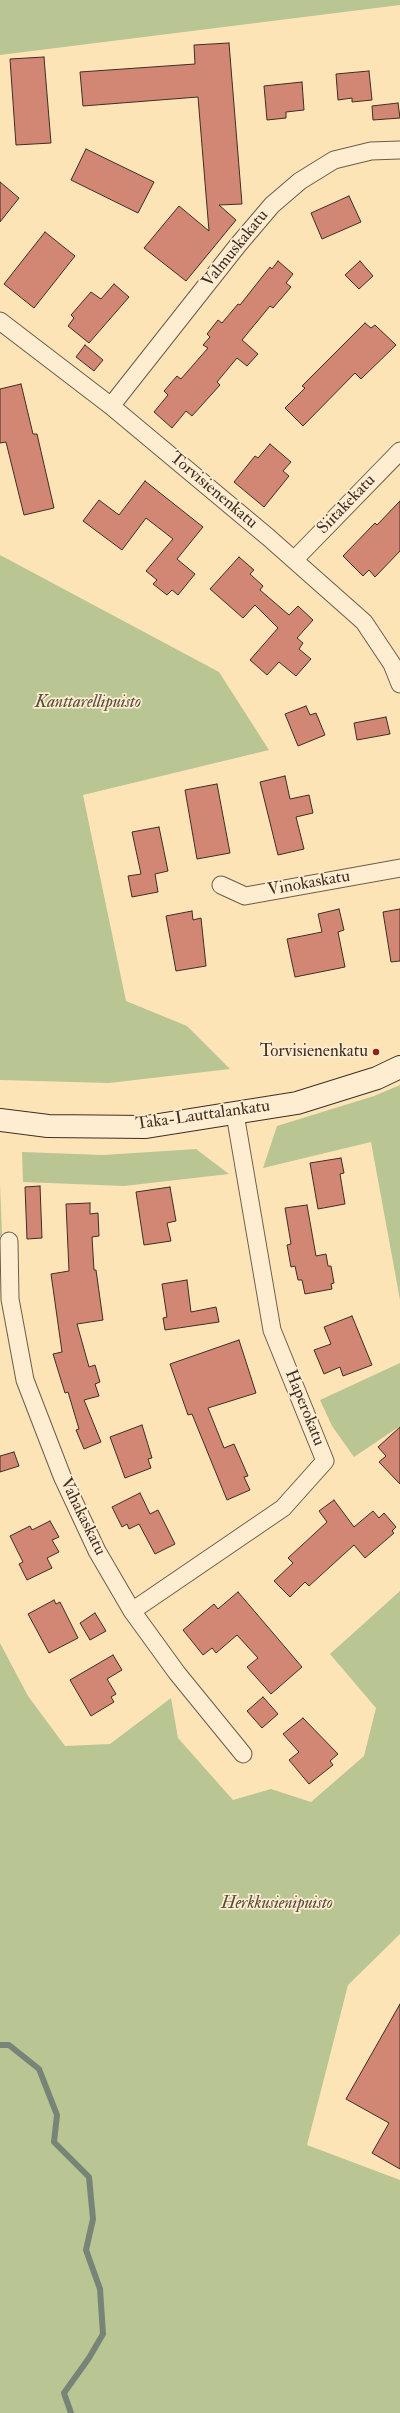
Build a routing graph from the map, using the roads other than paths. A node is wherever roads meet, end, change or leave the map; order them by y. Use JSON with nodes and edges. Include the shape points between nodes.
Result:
{"nodes":[{"id":1,"x":400,"y":150,"type":"edge"},
{"id":2,"x":0,"y":321,"type":"edge"},
{"id":3,"x":110,"y":406,"type":"junction"},
{"id":4,"x":400,"y":451,"type":"edge"},
{"id":5,"x":295,"y":559,"type":"junction"},
{"id":6,"x":400,"y":684,"type":"edge"},
{"id":7,"x":400,"y":868,"type":"edge"},
{"id":8,"x":221,"y":885,"type":"dead end"},
{"id":9,"x":400,"y":1067,"type":"edge"},
{"id":10,"x":235,"y":1114,"type":"junction"},
{"id":11,"x":0,"y":1120,"type":"edge"},
{"id":12,"x":9,"y":1241,"type":"dead end"},
{"id":13,"x":132,"y":1611,"type":"junction"},
{"id":14,"x":243,"y":1754,"type":"dead end"}],
"edges":[{"from":1,"to":3,"type":"street","name":"Valmuskakatu","via":[[371,151],[334,160],[300,181],[277,200]]},
{"from":2,"to":3,"type":"street","name":"Torvisienenkatu"},
{"from":3,"to":5,"type":"street","name":"Torvisienenkatu"},
{"from":4,"to":5,"type":"street","name":"Siitakekatu"},
{"from":5,"to":6,"type":"street","name":"Torvisienenkatu","via":[[364,622],[392,664]]},
{"from":7,"to":8,"type":"street","name":"Vinokaskatu","via":[[244,896]]},
{"from":9,"to":10,"type":"main road","name":"Taka-Lauttalankatu","via":[[377,1078],[324,1096]]},
{"from":10,"to":11,"type":"main road","name":"Taka-Lauttalankatu","via":[[130,1127],[48,1126]]},
{"from":10,"to":13,"type":"street","name":"Haperokatu","via":[[272,1330],[325,1461],[282,1508]]},
{"from":12,"to":13,"type":"street","name":"Vahakaskatu","via":[[10,1299],[25,1380],[62,1476],[97,1551]]},
{"from":13,"to":14,"type":"street","name":"Vahakaskatu","via":[[177,1673]]}]}
